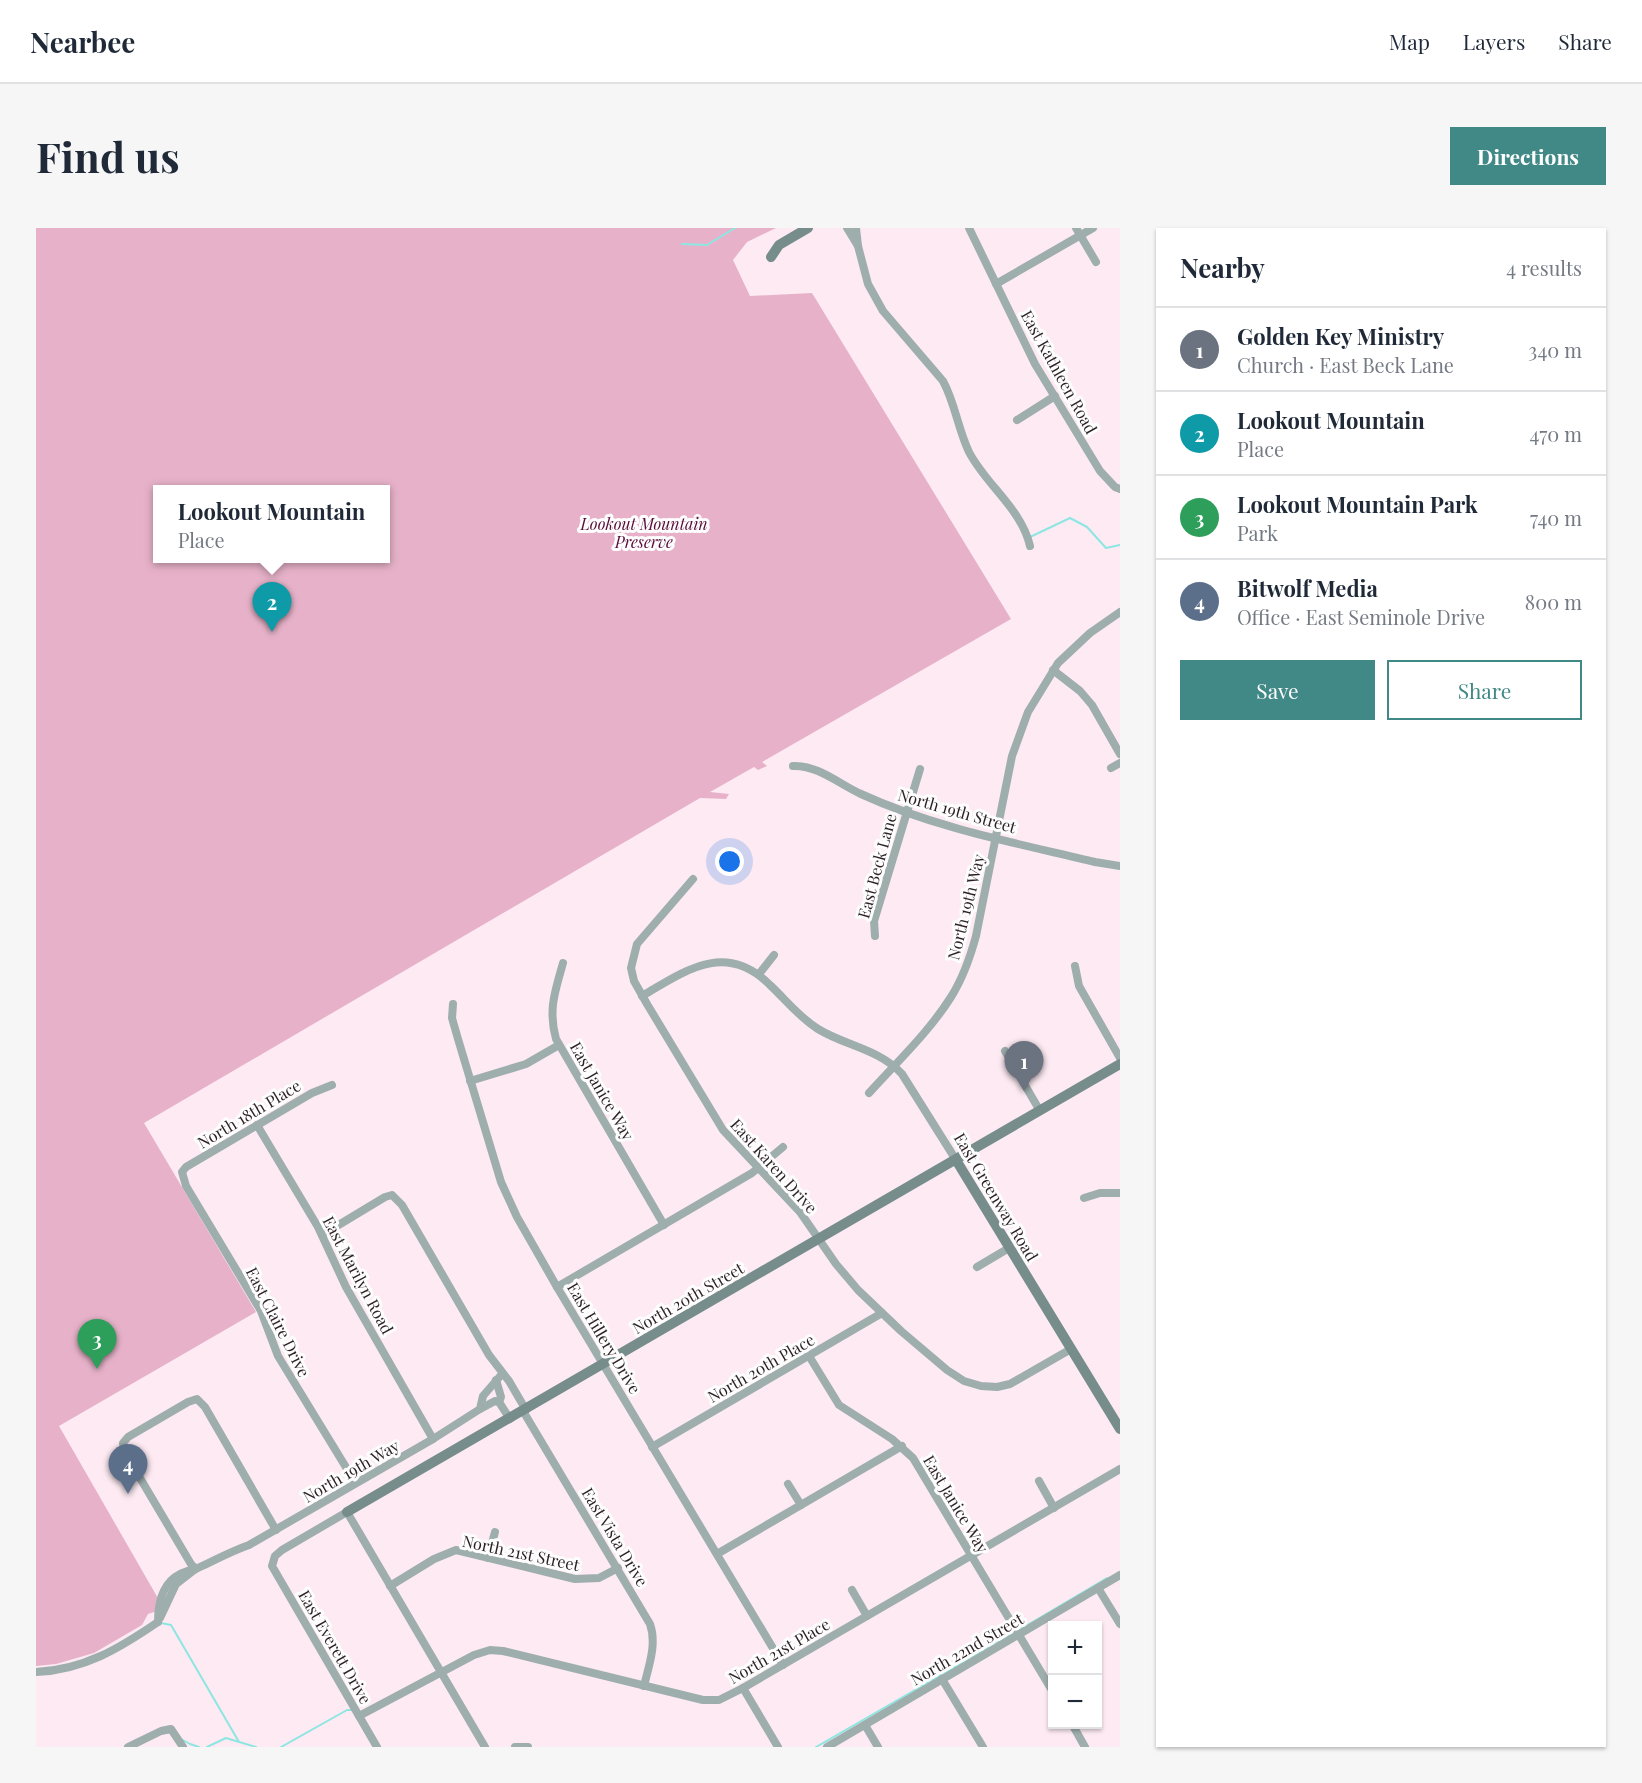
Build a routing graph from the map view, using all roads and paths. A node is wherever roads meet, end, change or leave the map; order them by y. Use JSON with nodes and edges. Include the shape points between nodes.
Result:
{"nodes":[{"id":1,"x":808,"y":228,"type":"edge"},
{"id":2,"x":969,"y":228,"type":"edge"},
{"id":3,"x":1093,"y":228,"type":"edge"},
{"id":4,"x":852,"y":230,"type":"edge"},
{"id":5,"x":1078,"y":232,"type":"edge"},
{"id":6,"x":771,"y":257,"type":"dead end"},
{"id":7,"x":1096,"y":262,"type":"dead end"},
{"id":8,"x":996,"y":284,"type":"junction"},
{"id":9,"x":1055,"y":396,"type":"junction"},
{"id":10,"x":1017,"y":420,"type":"dead end"},
{"id":11,"x":1120,"y":489,"type":"edge"},
{"id":12,"x":1030,"y":546,"type":"dead end"},
{"id":13,"x":1120,"y":612,"type":"edge"},
{"id":14,"x":1053,"y":670,"type":"junction"},
{"id":15,"x":1120,"y":754,"type":"edge"},
{"id":16,"x":1120,"y":762,"type":"edge"},
{"id":17,"x":794,"y":766,"type":"dead end"},
{"id":18,"x":1111,"y":768,"type":"dead end"},
{"id":19,"x":920,"y":770,"type":"dead end"},
{"id":20,"x":906,"y":813,"type":"junction"},
{"id":21,"x":996,"y":838,"type":"junction"},
{"id":22,"x":1120,"y":866,"type":"edge"},
{"id":23,"x":693,"y":879,"type":"dead end"},
{"id":24,"x":875,"y":936,"type":"dead end"},
{"id":25,"x":774,"y":955,"type":"dead end"},
{"id":26,"x":562,"y":963,"type":"dead end"},
{"id":27,"x":1075,"y":966,"type":"dead end"},
{"id":28,"x":759,"y":974,"type":"junction"},
{"id":29,"x":642,"y":996,"type":"junction"},
{"id":30,"x":453,"y":1004,"type":"dead end"},
{"id":31,"x":559,"y":1045,"type":"junction"},
{"id":32,"x":1005,"y":1051,"type":"dead end"},
{"id":33,"x":1120,"y":1058,"type":"edge"},
{"id":34,"x":1120,"y":1064,"type":"edge"},
{"id":35,"x":894,"y":1065,"type":"junction"},
{"id":36,"x":470,"y":1081,"type":"junction"},
{"id":37,"x":332,"y":1085,"type":"dead end"},
{"id":38,"x":869,"y":1093,"type":"dead end"},
{"id":39,"x":1040,"y":1111,"type":"junction"},
{"id":40,"x":257,"y":1125,"type":"junction"},
{"id":41,"x":783,"y":1147,"type":"dead end"},
{"id":42,"x":956,"y":1160,"type":"junction"},
{"id":43,"x":759,"y":1168,"type":"junction"},
{"id":44,"x":182,"y":1172,"type":"joint"},
{"id":45,"x":1120,"y":1193,"type":"edge"},
{"id":46,"x":1084,"y":1198,"type":"dead end"},
{"id":47,"x":664,"y":1225,"type":"junction"},
{"id":48,"x":322,"y":1235,"type":"junction"},
{"id":49,"x":819,"y":1239,"type":"junction"},
{"id":50,"x":1009,"y":1248,"type":"junction"},
{"id":51,"x":977,"y":1267,"type":"dead end"},
{"id":52,"x":557,"y":1287,"type":"junction"},
{"id":53,"x":882,"y":1313,"type":"junction"},
{"id":54,"x":1071,"y":1349,"type":"junction"},
{"id":55,"x":809,"y":1356,"type":"junction"},
{"id":56,"x":603,"y":1364,"type":"junction"},
{"id":57,"x":499,"y":1377,"type":"junction"},
{"id":58,"x":513,"y":1388,"type":"junction"},
{"id":59,"x":500,"y":1393,"type":"junction"},
{"id":60,"x":499,"y":1402,"type":"junction"},
{"id":61,"x":480,"y":1409,"type":"junction"},
{"id":62,"x":525,"y":1410,"type":"junction"},
{"id":63,"x":510,"y":1419,"type":"junction"},
{"id":64,"x":1120,"y":1429,"type":"edge"},
{"id":65,"x":433,"y":1439,"type":"junction"},
{"id":66,"x":652,"y":1446,"type":"junction"},
{"id":67,"x":902,"y":1446,"type":"junction"},
{"id":68,"x":1120,"y":1469,"type":"edge"},
{"id":69,"x":1039,"y":1481,"type":"dead end"},
{"id":70,"x":356,"y":1482,"type":"junction"},
{"id":71,"x":788,"y":1484,"type":"dead end"},
{"id":72,"x":801,"y":1506,"type":"junction"},
{"id":73,"x":1054,"y":1508,"type":"junction"},
{"id":74,"x":347,"y":1512,"type":"junction"},
{"id":75,"x":276,"y":1530,"type":"junction"},
{"id":76,"x":495,"y":1532,"type":"dead end"},
{"id":77,"x":717,"y":1554,"type":"junction"},
{"id":78,"x":971,"y":1556,"type":"junction"},
{"id":79,"x":488,"y":1558,"type":"junction"},
{"id":80,"x":273,"y":1560,"type":"joint"},
{"id":81,"x":618,"y":1568,"type":"junction"},
{"id":82,"x":196,"y":1569,"type":"junction"},
{"id":83,"x":1120,"y":1575,"type":"edge"},
{"id":84,"x":390,"y":1586,"type":"junction"},
{"id":85,"x":1098,"y":1588,"type":"junction"},
{"id":86,"x":852,"y":1590,"type":"dead end"},
{"id":87,"x":867,"y":1616,"type":"junction"},
{"id":88,"x":1120,"y":1624,"type":"edge"},
{"id":89,"x":1018,"y":1635,"type":"junction"},
{"id":90,"x":783,"y":1665,"type":"junction"},
{"id":91,"x":36,"y":1672,"type":"edge"},
{"id":92,"x":441,"y":1672,"type":"junction"},
{"id":93,"x":942,"y":1679,"type":"junction"},
{"id":94,"x":1048,"y":1684,"type":"edge"},
{"id":95,"x":644,"y":1686,"type":"junction"},
{"id":96,"x":743,"y":1688,"type":"junction"},
{"id":97,"x":359,"y":1716,"type":"junction"},
{"id":98,"x":865,"y":1725,"type":"junction"},
{"id":99,"x":1074,"y":1729,"type":"edge"},
{"id":100,"x":128,"y":1747,"type":"edge"},
{"id":101,"x":183,"y":1747,"type":"edge"},
{"id":102,"x":377,"y":1747,"type":"edge"},
{"id":103,"x":485,"y":1747,"type":"edge"},
{"id":104,"x":515,"y":1747,"type":"edge"},
{"id":105,"x":528,"y":1747,"type":"edge"},
{"id":106,"x":778,"y":1747,"type":"edge"},
{"id":107,"x":827,"y":1747,"type":"edge"},
{"id":108,"x":878,"y":1747,"type":"edge"},
{"id":109,"x":983,"y":1747,"type":"edge"},
{"id":110,"x":1085,"y":1747,"type":"edge"}],
"edges":[{"from":1,"to":6,"type":"street","via":[[779,245]]},
{"from":2,"to":8,"type":"street","name":"East Kathleen Road"},
{"from":3,"to":5,"type":"street"},
{"from":4,"to":12,"type":"street","via":[[875,298],[943,381],[968,449],[1008,503]]},
{"from":5,"to":7,"type":"street"},
{"from":5,"to":8,"type":"street"},
{"from":8,"to":9,"type":"street","name":"East Kathleen Road"},
{"from":9,"to":10,"type":"street"},
{"from":9,"to":11,"type":"street","name":"East Kathleen Road","via":[[1100,471]]},
{"from":13,"to":14,"type":"street","name":"North 19th Way","via":[[1090,633]]},
{"from":14,"to":15,"type":"street","via":[[1092,705]]},
{"from":14,"to":21,"type":"street","name":"North 19th Way","via":[[1019,734]]},
{"from":16,"to":18,"type":"street"},
{"from":17,"to":20,"type":"street","name":"North 19th Street","via":[[810,767]]},
{"from":19,"to":20,"type":"street","name":"East Beck Lane"},
{"from":20,"to":21,"type":"street","name":"North 19th Street"},
{"from":20,"to":24,"type":"street","name":"East Beck Lane","via":[[874,921]]},
{"from":21,"to":22,"type":"street","name":"North 19th Street"},
{"from":21,"to":35,"type":"street","name":"North 19th Way","via":[[976,936],[960,982]]},
{"from":23,"to":29,"type":"street","name":"East Karen Drive","via":[[637,944],[632,968]]},
{"from":25,"to":28,"type":"street"},
{"from":26,"to":31,"type":"street","name":"East Janice Way","via":[[551,1019]]},
{"from":27,"to":33,"type":"street","via":[[1079,986]]},
{"from":28,"to":29,"type":"street","via":[[730,963],[707,963]]},
{"from":28,"to":35,"type":"street","name":"East Greenway Road","via":[[808,1022]]},
{"from":29,"to":43,"type":"street","name":"East Karen Drive","via":[[723,1130]]},
{"from":30,"to":36,"type":"street","name":"East Hillery Drive","via":[[452,1018]]},
{"from":31,"to":36,"type":"street","via":[[526,1064]]},
{"from":31,"to":47,"type":"street","name":"East Janice Way"},
{"from":32,"to":39,"type":"street"},
{"from":34,"to":39,"type":"street","name":"North 20th Street"},
{"from":35,"to":38,"type":"street","name":"North 19th Way"},
{"from":35,"to":42,"type":"street","name":"East Greenway Road"},
{"from":36,"to":52,"type":"street","name":"East Hillery Drive","via":[[504,1190]]},
{"from":37,"to":40,"type":"street","name":"North 18th Place"},
{"from":39,"to":42,"type":"street","name":"North 20th Street"},
{"from":40,"to":44,"type":"street","name":"North 18th Place"},
{"from":40,"to":48,"type":"street","name":"East Marilyn Road"},
{"from":41,"to":43,"type":"street"},
{"from":42,"to":49,"type":"street","name":"North 20th Street"},
{"from":42,"to":50,"type":"street","name":"East Greenway Road"},
{"from":43,"to":47,"type":"street"},
{"from":43,"to":49,"type":"street","name":"East Karen Drive"},
{"from":44,"to":70,"type":"street","name":"East Claire Drive","via":[[186,1186],[261,1311],[278,1356]]},
{"from":45,"to":46,"type":"street"},
{"from":47,"to":52,"type":"street"},
{"from":48,"to":57,"type":"street","name":"East Vista Drive","via":[[392,1195],[402,1205]]},
{"from":48,"to":65,"type":"street","name":"East Marilyn Road","via":[[346,1287]]},
{"from":49,"to":53,"type":"street","name":"East Karen Drive","via":[[843,1272]]},
{"from":49,"to":56,"type":"street","name":"North 20th Street"},
{"from":50,"to":51,"type":"street"},
{"from":50,"to":54,"type":"street","name":"East Greenway Road"},
{"from":52,"to":56,"type":"street","name":"East Hillery Drive"},
{"from":53,"to":54,"type":"street","name":"East Karen Drive","via":[[964,1381],[997,1387],[1011,1384]]},
{"from":53,"to":55,"type":"street","name":"North 20th Place"},
{"from":54,"to":64,"type":"street","name":"East Greenway Road"},
{"from":55,"to":66,"type":"street","name":"North 20th Place"},
{"from":55,"to":67,"type":"street","name":"East Janice Way","via":[[839,1405]]},
{"from":56,"to":62,"type":"street","name":"North 20th Street"},
{"from":56,"to":66,"type":"street","name":"East Hillery Drive"},
{"from":57,"to":58,"type":"street","name":"East Vista Drive"},
{"from":57,"to":59,"type":"street","name":"East Vista Drive"},
{"from":57,"to":61,"type":"street","name":"North 19th Way","via":[[483,1396]]},
{"from":58,"to":59,"type":"street"},
{"from":58,"to":62,"type":"street","name":"East Vista Drive"},
{"from":59,"to":60,"type":"street","name":"East Vista Drive"},
{"from":60,"to":61,"type":"street"},
{"from":60,"to":63,"type":"street"},
{"from":61,"to":65,"type":"street","name":"North 19th Way"},
{"from":62,"to":63,"type":"street","name":"North 20th Street"},
{"from":62,"to":81,"type":"street","name":"East Vista Drive"},
{"from":63,"to":74,"type":"street","name":"North 20th Street"},
{"from":65,"to":70,"type":"street","name":"North 19th Way"},
{"from":66,"to":77,"type":"street","name":"East Hillery Drive"},
{"from":67,"to":72,"type":"street"},
{"from":67,"to":78,"type":"street","name":"East Janice Way"},
{"from":68,"to":73,"type":"street","name":"North 21st Place"},
{"from":69,"to":73,"type":"street"},
{"from":70,"to":75,"type":"street","name":"North 19th Way"},
{"from":71,"to":72,"type":"street"},
{"from":72,"to":77,"type":"street"},
{"from":73,"to":78,"type":"street","name":"North 21st Place"},
{"from":74,"to":80,"type":"street","name":"North 20th Street","via":[[282,1550]]},
{"from":74,"to":84,"type":"street"},
{"from":75,"to":82,"type":"street","name":"North 19th Way"},
{"from":75,"to":82,"type":"street","via":[[205,1407],[197,1399],[188,1402],[123,1443],[124,1451]]},
{"from":76,"to":79,"type":"street"},
{"from":77,"to":90,"type":"street","name":"East Hillery Drive"},
{"from":78,"to":87,"type":"street","name":"North 21st Place"},
{"from":78,"to":89,"type":"street","name":"East Janice Way"},
{"from":79,"to":81,"type":"street","name":"North 21st Street","via":[[584,1580],[599,1578]]},
{"from":79,"to":84,"type":"street","name":"North 21st Street","via":[[456,1550]]},
{"from":80,"to":97,"type":"street","name":"East Everett Drive","via":[[275,1572]]},
{"from":81,"to":95,"type":"street","name":"East Vista Drive","via":[[654,1634]]},
{"from":82,"to":91,"type":"street","name":"North 19th Way","via":[[172,1579],[158,1608],[158,1622],[138,1635],[89,1662]]},
{"from":83,"to":85,"type":"street","name":"North 22nd Street"},
{"from":84,"to":92,"type":"street"},
{"from":85,"to":88,"type":"street"},
{"from":85,"to":89,"type":"street","name":"North 22nd Street"},
{"from":86,"to":87,"type":"street"},
{"from":87,"to":90,"type":"street","name":"North 21st Place"},
{"from":89,"to":93,"type":"street","name":"North 22nd Street"},
{"from":89,"to":94,"type":"street","name":"East Janice Way"},
{"from":90,"to":96,"type":"street","name":"North 21st Place"},
{"from":92,"to":95,"type":"street","name":"North 21st Place","via":[[474,1655],[496,1651]]},
{"from":92,"to":97,"type":"street","name":"North 21st Place"},
{"from":92,"to":103,"type":"street"},
{"from":93,"to":98,"type":"street","name":"North 22nd Street"},
{"from":93,"to":109,"type":"street"},
{"from":95,"to":96,"type":"street","name":"North 21st Place","via":[[711,1701]]},
{"from":96,"to":106,"type":"street"},
{"from":97,"to":102,"type":"street","name":"East Everett Drive"},
{"from":98,"to":107,"type":"street","name":"North 22nd Street"},
{"from":98,"to":108,"type":"street"},
{"from":99,"to":110,"type":"street"},
{"from":100,"to":101,"type":"street","via":[[171,1729]]},
{"from":104,"to":105,"type":"street"}]}
